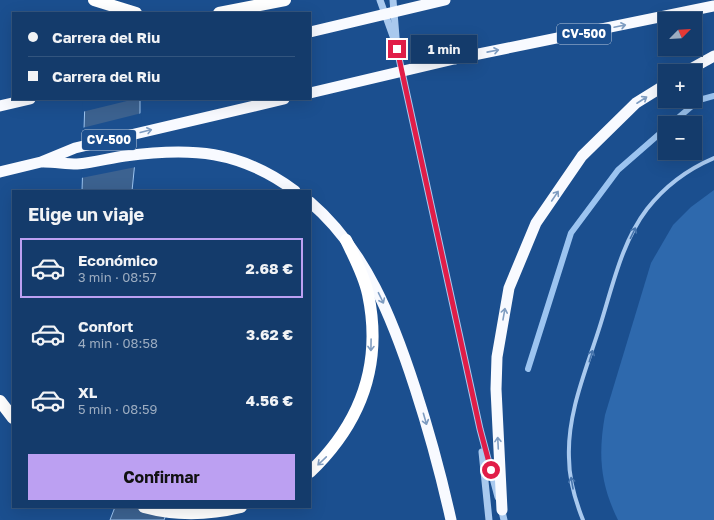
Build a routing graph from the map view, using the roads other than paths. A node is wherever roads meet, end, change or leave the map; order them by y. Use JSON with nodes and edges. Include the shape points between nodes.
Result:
{"nodes":[{"id":1,"x":94,"y":0,"type":"edge"},
{"id":2,"x":284,"y":0,"type":"edge"},
{"id":3,"x":380,"y":0,"type":"edge"},
{"id":4,"x":393,"y":0,"type":"edge"},
{"id":5,"x":441,"y":1,"type":"edge"},
{"id":6,"x":714,"y":6,"type":"edge"},
{"id":7,"x":133,"y":12,"type":"edge"},
{"id":8,"x":224,"y":12,"type":"edge"},
{"id":9,"x":311,"y":32,"type":"edge"},
{"id":10,"x":397,"y":49,"type":"junction"},
{"id":11,"x":714,"y":56,"type":"edge"},
{"id":12,"x":700,"y":64,"type":"edge"},
{"id":13,"x":658,"y":89,"type":"edge"},
{"id":14,"x":311,"y":93,"type":"edge"},
{"id":15,"x":26,"y":100,"type":"edge"},
{"id":16,"x":280,"y":100,"type":"edge"},
{"id":17,"x":0,"y":106,"type":"edge"},
{"id":18,"x":714,"y":158,"type":"edge"},
{"id":19,"x":41,"y":162,"type":"junction"},
{"id":20,"x":0,"y":172,"type":"edge"},
{"id":21,"x":293,"y":190,"type":"edge"},
{"id":22,"x":311,"y":203,"type":"edge"},
{"id":23,"x":346,"y":240,"type":"junction"},
{"id":24,"x":0,"y":401,"type":"edge"},
{"id":25,"x":12,"y":417,"type":"edge"},
{"id":26,"x":480,"y":429,"type":"junction"},
{"id":27,"x":311,"y":471,"type":"edge"},
{"id":28,"x":149,"y":508,"type":"edge"},
{"id":29,"x":236,"y":508,"type":"edge"},
{"id":30,"x":503,"y":515,"type":"edge"},
{"id":31,"x":451,"y":520,"type":"edge"},
{"id":32,"x":489,"y":520,"type":"edge"},
{"id":33,"x":583,"y":520,"type":"edge"}],
"edges":[{"from":1,"to":7,"type":"highway"},
{"from":2,"to":8,"type":"highway"},
{"from":3,"to":10,"type":"street"},
{"from":4,"to":10,"type":"street"},
{"from":5,"to":9,"type":"highway"},
{"from":14,"to":6,"type":"highway","number":"CV-500","one_way":true,"via":[[454,59]]},
{"from":10,"to":26,"type":"street"},
{"from":11,"to":12,"type":"highway"},
{"from":30,"to":13,"type":"highway","one_way":true,"via":[[496,388],[497,357],[509,288],[536,223],[582,156],[636,103]]},
{"from":15,"to":17,"type":"highway"},
{"from":19,"to":16,"type":"highway","number":"CV-500","one_way":true,"via":[[75,148]]},
{"from":33,"to":18,"type":"street","one_way":true,"via":[[576,504],[571,480],[570,430],[576,402],[623,254],[634,229],[659,195],[697,165]]},
{"from":19,"to":20,"type":"highway","number":"CV-500"},
{"from":19,"to":21,"type":"highway","via":[[78,164],[152,152],[203,152],[239,160],[260,169]]},
{"from":22,"to":23,"type":"highway","via":[[334,224]]},
{"from":23,"to":27,"type":"highway","one_way":true,"via":[[368,293],[371,318],[368,376],[362,399],[352,421],[336,445]]},
{"from":23,"to":31,"type":"highway","one_way":true,"via":[[371,277],[390,316],[425,418]]},
{"from":24,"to":25,"type":"highway"},
{"from":26,"to":30,"type":"street"},
{"from":26,"to":32,"type":"street"},
{"from":28,"to":29,"type":"highway","via":[[190,514]]}]}
